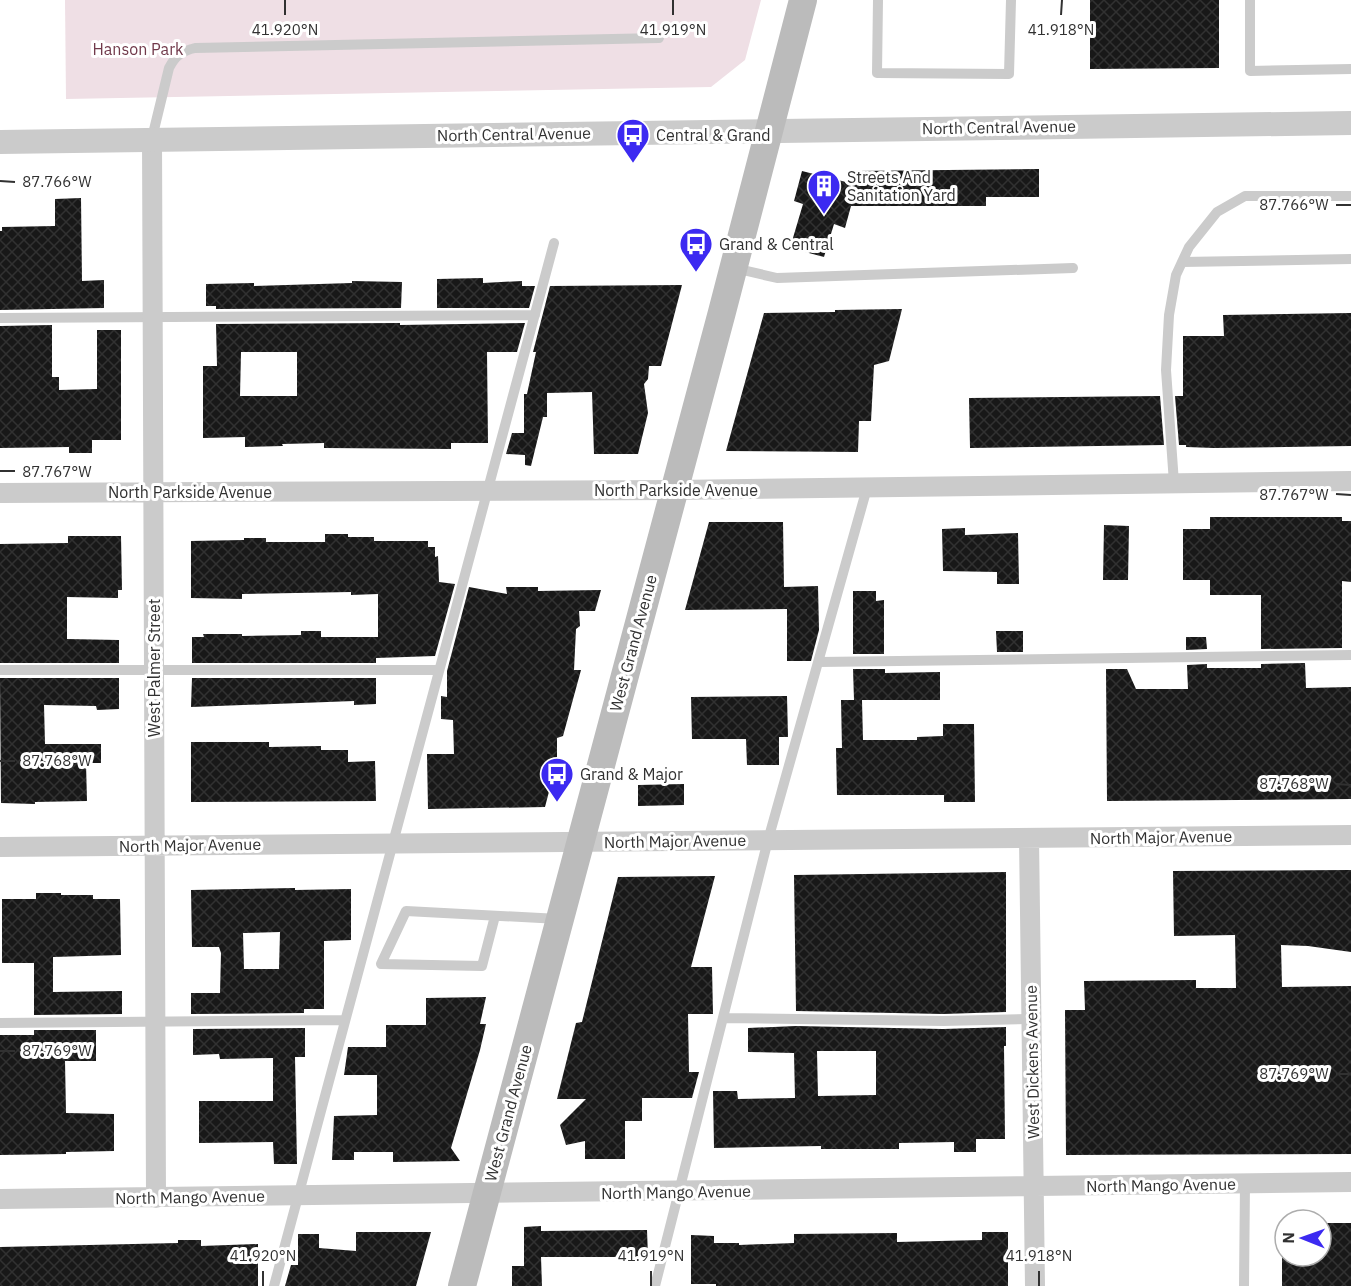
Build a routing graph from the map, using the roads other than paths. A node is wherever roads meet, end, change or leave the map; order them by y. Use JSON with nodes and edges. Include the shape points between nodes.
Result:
{"nodes":[{"id":1,"x":803,"y":0,"type":"edge"},
{"id":2,"x":878,"y":0,"type":"edge"},
{"id":3,"x":1011,"y":0,"type":"edge"},
{"id":4,"x":1250,"y":0,"type":"edge"},
{"id":5,"x":659,"y":38,"type":"dead end"},
{"id":6,"x":1351,"y":69,"type":"edge"},
{"id":7,"x":1351,"y":123,"type":"edge"},
{"id":8,"x":770,"y":131,"type":"junction"},
{"id":9,"x":152,"y":138,"type":"junction"},
{"id":10,"x":0,"y":142,"type":"edge"},
{"id":11,"x":1351,"y":196,"type":"edge"},
{"id":12,"x":554,"y":243,"type":"dead end"},
{"id":13,"x":1351,"y":260,"type":"edge"},
{"id":14,"x":1182,"y":262,"type":"junction"},
{"id":15,"x":734,"y":268,"type":"junction"},
{"id":16,"x":1073,"y":268,"type":"dead end"},
{"id":17,"x":535,"y":315,"type":"junction"},
{"id":18,"x":153,"y":316,"type":"junction"},
{"id":19,"x":0,"y":318,"type":"edge"},
{"id":20,"x":1351,"y":481,"type":"edge"},
{"id":21,"x":1174,"y":483,"type":"junction"},
{"id":22,"x":867,"y":488,"type":"junction"},
{"id":23,"x":674,"y":490,"type":"junction"},
{"id":24,"x":488,"y":491,"type":"junction"},
{"id":25,"x":153,"y":492,"type":"junction"},
{"id":26,"x":0,"y":493,"type":"edge"},
{"id":27,"x":1351,"y":655,"type":"edge"},
{"id":28,"x":819,"y":663,"type":"junction"},
{"id":29,"x":154,"y":669,"type":"junction"},
{"id":30,"x":0,"y":670,"type":"edge"},
{"id":31,"x":440,"y":670,"type":"junction"},
{"id":32,"x":1351,"y":835,"type":"edge"},
{"id":33,"x":1029,"y":838,"type":"junction"},
{"id":34,"x":768,"y":840,"type":"junction"},
{"id":35,"x":581,"y":842,"type":"junction"},
{"id":36,"x":393,"y":843,"type":"junction"},
{"id":37,"x":154,"y":845,"type":"junction"},
{"id":38,"x":0,"y":847,"type":"edge"},
{"id":39,"x":495,"y":916,"type":"junction"},
{"id":40,"x":560,"y":919,"type":"junction"},
{"id":41,"x":724,"y":1018,"type":"junction"},
{"id":42,"x":1031,"y":1019,"type":"junction"},
{"id":43,"x":345,"y":1020,"type":"junction"},
{"id":44,"x":155,"y":1021,"type":"junction"},
{"id":45,"x":0,"y":1023,"type":"edge"},
{"id":46,"x":1351,"y":1182,"type":"edge"},
{"id":47,"x":1245,"y":1184,"type":"junction"},
{"id":48,"x":1033,"y":1187,"type":"junction"},
{"id":49,"x":680,"y":1192,"type":"junction"},
{"id":50,"x":487,"y":1195,"type":"junction"},
{"id":51,"x":298,"y":1196,"type":"junction"},
{"id":52,"x":156,"y":1198,"type":"junction"},
{"id":53,"x":0,"y":1199,"type":"edge"},
{"id":54,"x":274,"y":1286,"type":"edge"},
{"id":55,"x":462,"y":1286,"type":"edge"},
{"id":56,"x":655,"y":1286,"type":"edge"},
{"id":57,"x":1035,"y":1286,"type":"edge"},
{"id":58,"x":1244,"y":1286,"type":"edge"}],
"edges":[{"from":1,"to":8,"type":"main road","name":"West Grand Avenue"},
{"from":2,"to":3,"type":"lane","via":[[877,73],[1009,74]]},
{"from":4,"to":6,"type":"lane","via":[[1250,71]]},
{"from":5,"to":9,"type":"lane","via":[[195,48],[174,58]]},
{"from":7,"to":8,"type":"street","name":"North Central Avenue"},
{"from":8,"to":9,"type":"street","name":"North Central Avenue"},
{"from":8,"to":15,"type":"main road","name":"West Grand Avenue"},
{"from":9,"to":10,"type":"street","name":"North Central Avenue"},
{"from":9,"to":18,"type":"street","name":"West Palmer Street"},
{"from":11,"to":14,"type":"lane","via":[[1245,196],[1216,212]]},
{"from":12,"to":17,"type":"lane"},
{"from":13,"to":14,"type":"lane"},
{"from":14,"to":21,"type":"lane","via":[[1168,315],[1166,370]]},
{"from":15,"to":16,"type":"lane","via":[[777,278]]},
{"from":15,"to":23,"type":"main road","name":"West Grand Avenue"},
{"from":17,"to":18,"type":"lane"},
{"from":17,"to":24,"type":"lane"},
{"from":18,"to":19,"type":"lane"},
{"from":18,"to":25,"type":"street","name":"West Palmer Street"},
{"from":20,"to":21,"type":"street","name":"North Parkside Avenue"},
{"from":21,"to":22,"type":"street","name":"North Parkside Avenue"},
{"from":22,"to":23,"type":"street","name":"North Parkside Avenue"},
{"from":22,"to":28,"type":"lane"},
{"from":23,"to":24,"type":"street","name":"North Parkside Avenue"},
{"from":23,"to":35,"type":"main road","name":"West Grand Avenue"},
{"from":24,"to":25,"type":"street","name":"North Parkside Avenue"},
{"from":24,"to":31,"type":"lane"},
{"from":25,"to":26,"type":"street","name":"North Parkside Avenue"},
{"from":25,"to":29,"type":"street","name":"West Palmer Street"},
{"from":27,"to":28,"type":"lane"},
{"from":28,"to":34,"type":"lane"},
{"from":29,"to":30,"type":"lane"},
{"from":29,"to":31,"type":"lane"},
{"from":29,"to":37,"type":"street","name":"West Palmer Street"},
{"from":31,"to":36,"type":"lane"},
{"from":32,"to":33,"type":"street","name":"North Major Avenue"},
{"from":33,"to":34,"type":"street","name":"North Major Avenue"},
{"from":33,"to":42,"type":"street","name":"West Dickens Avenue"},
{"from":34,"to":35,"type":"street","name":"North Major Avenue"},
{"from":34,"to":41,"type":"lane"},
{"from":35,"to":36,"type":"street","name":"North Major Avenue"},
{"from":35,"to":40,"type":"main road","name":"West Grand Avenue"},
{"from":36,"to":37,"type":"street","name":"North Major Avenue"},
{"from":36,"to":43,"type":"lane"},
{"from":37,"to":38,"type":"street","name":"North Major Avenue"},
{"from":37,"to":44,"type":"street","name":"West Palmer Street"},
{"from":39,"to":39,"type":"lane","via":[[406,911],[381,964],[482,966]]},
{"from":39,"to":40,"type":"lane"},
{"from":40,"to":50,"type":"main road","name":"West Grand Avenue"},
{"from":41,"to":42,"type":"lane"},
{"from":41,"to":49,"type":"lane"},
{"from":42,"to":48,"type":"street","name":"West Dickens Avenue"},
{"from":43,"to":44,"type":"lane"},
{"from":43,"to":51,"type":"lane"},
{"from":44,"to":45,"type":"lane"},
{"from":44,"to":52,"type":"street","name":"West Palmer Street"},
{"from":46,"to":47,"type":"street","name":"North Mango Avenue"},
{"from":47,"to":48,"type":"street","name":"North Mango Avenue"},
{"from":47,"to":58,"type":"lane"},
{"from":48,"to":49,"type":"street","name":"North Mango Avenue"},
{"from":48,"to":57,"type":"street","name":"West Dickens Avenue"},
{"from":49,"to":50,"type":"street","name":"North Mango Avenue"},
{"from":49,"to":56,"type":"lane"},
{"from":50,"to":51,"type":"street","name":"North Mango Avenue"},
{"from":50,"to":55,"type":"main road","name":"West Grand Avenue"},
{"from":51,"to":52,"type":"street","name":"North Mango Avenue"},
{"from":51,"to":54,"type":"lane"},
{"from":52,"to":53,"type":"street","name":"North Mango Avenue"}]}
